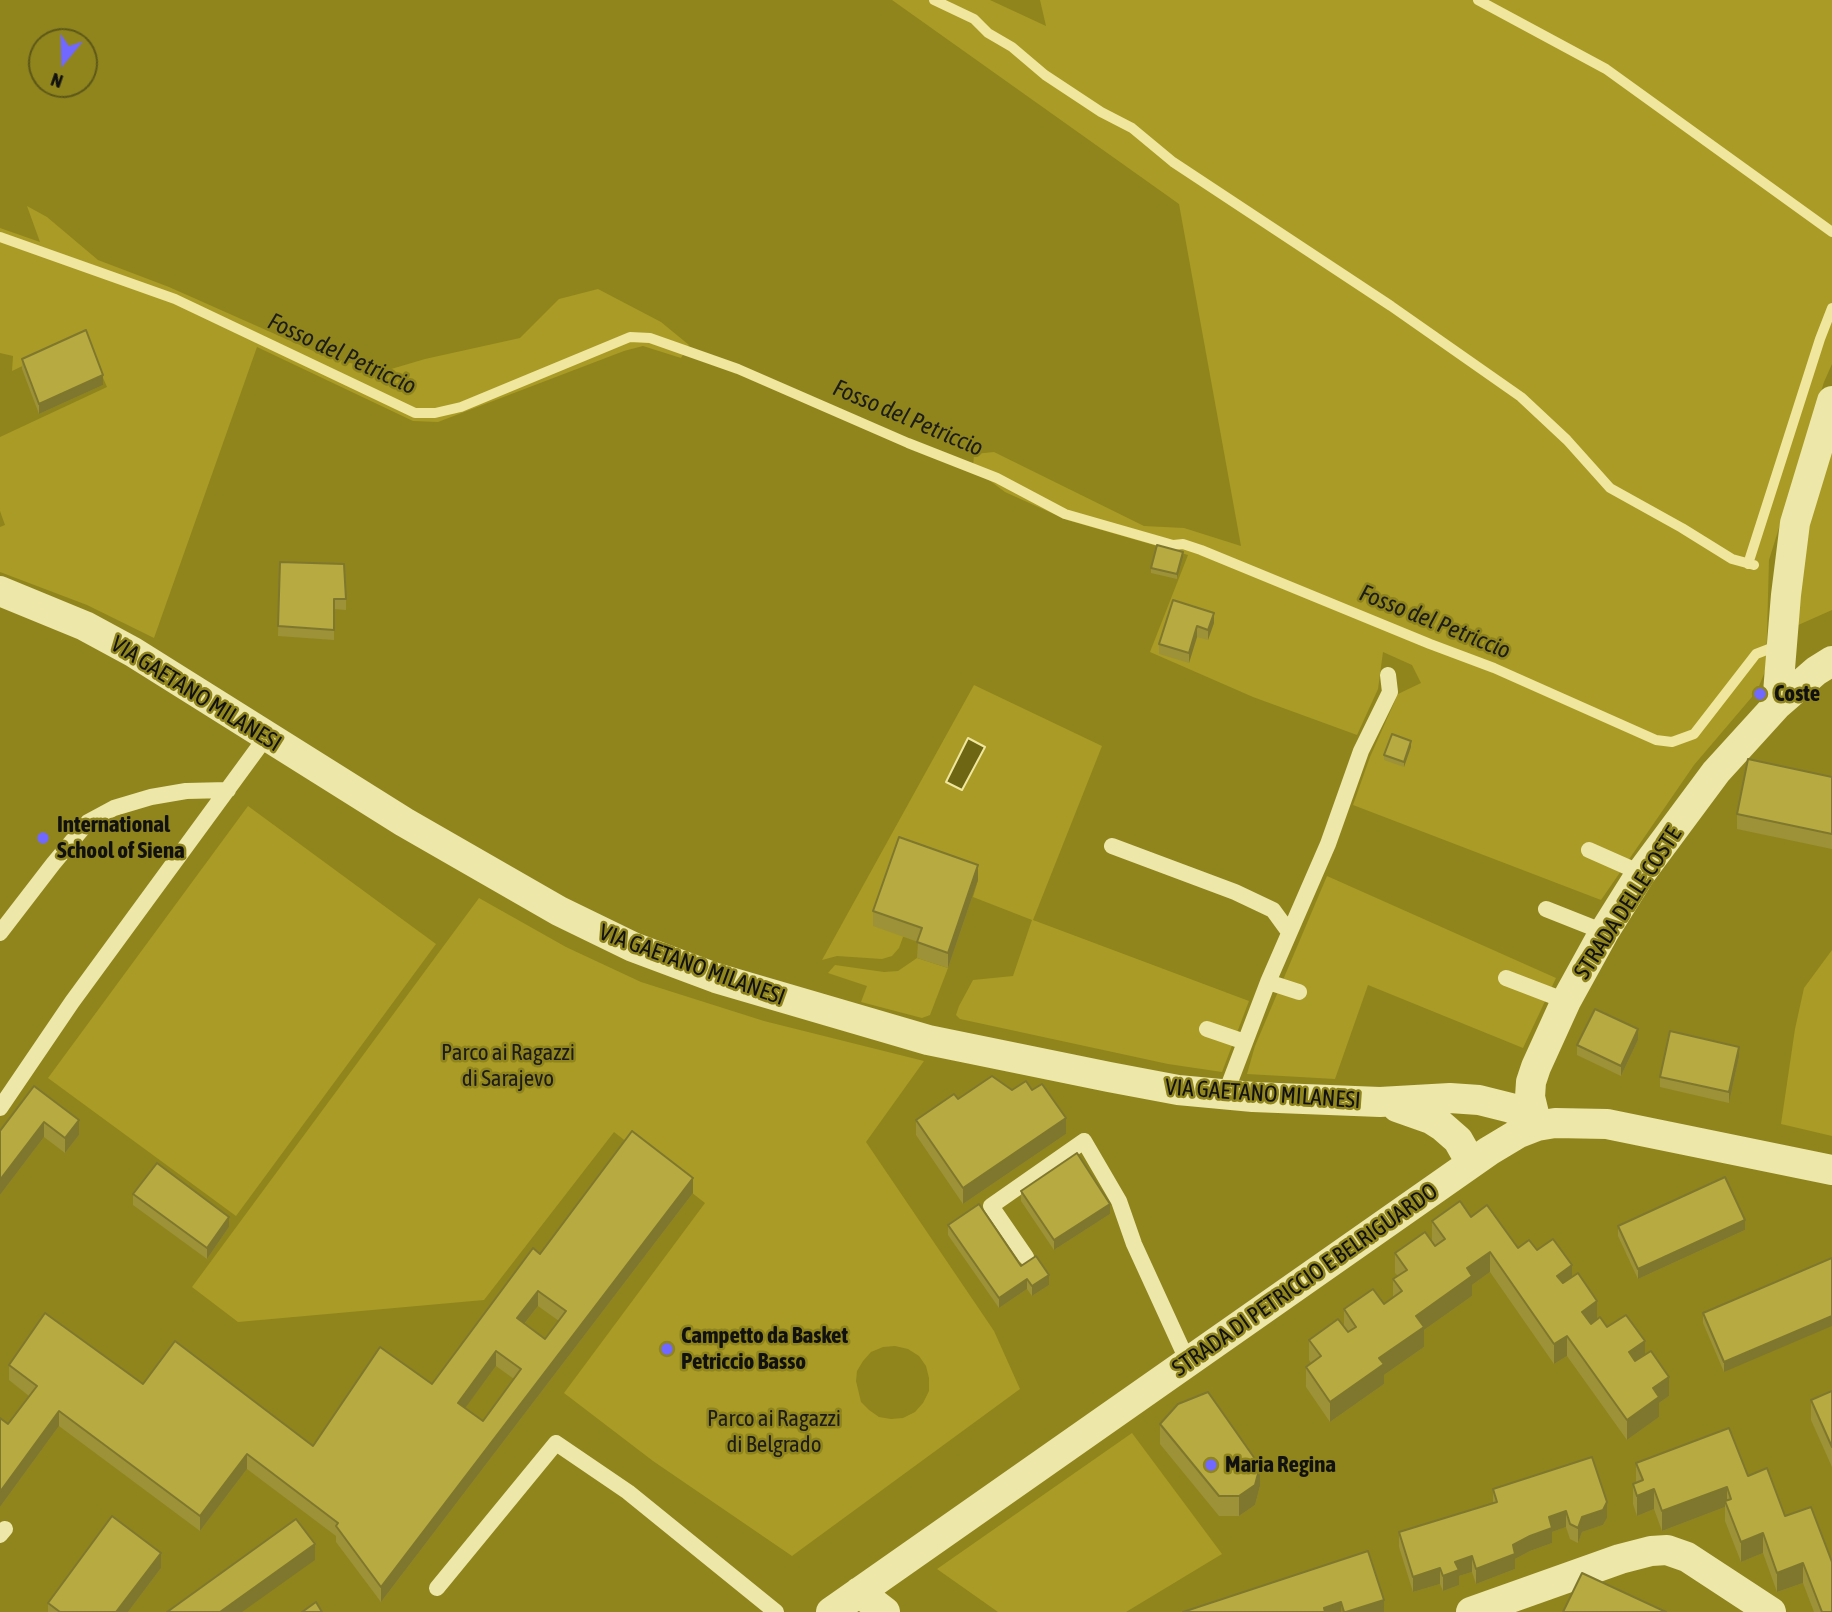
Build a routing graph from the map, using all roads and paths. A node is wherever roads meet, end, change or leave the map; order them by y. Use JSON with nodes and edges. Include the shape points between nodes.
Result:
{"nodes":[{"id":1,"x":1832,"y":401,"type":"edge"},
{"id":2,"x":0,"y":591,"type":"edge"},
{"id":3,"x":1832,"y":662,"type":"edge"},
{"id":4,"x":1388,"y":675,"type":"dead end"},
{"id":5,"x":1777,"y":705,"type":"junction"},
{"id":6,"x":266,"y":737,"type":"junction"},
{"id":7,"x":228,"y":790,"type":"junction"},
{"id":8,"x":1112,"y":846,"type":"dead end"},
{"id":9,"x":1589,"y":850,"type":"dead end"},
{"id":10,"x":1641,"y":873,"type":"junction"},
{"id":11,"x":1546,"y":909,"type":"dead end"},
{"id":12,"x":1289,"y":932,"type":"junction"},
{"id":13,"x":1604,"y":932,"type":"junction"},
{"id":14,"x":0,"y":933,"type":"edge"},
{"id":15,"x":1506,"y":978,"type":"dead end"},
{"id":16,"x":1268,"y":982,"type":"junction"},
{"id":17,"x":1299,"y":992,"type":"dead end"},
{"id":18,"x":1566,"y":1001,"type":"junction"},
{"id":19,"x":1208,"y":1029,"type":"dead end"},
{"id":20,"x":1245,"y":1042,"type":"junction"},
{"id":21,"x":1225,"y":1095,"type":"junction"},
{"id":22,"x":1380,"y":1102,"type":"junction"},
{"id":23,"x":0,"y":1108,"type":"edge"},
{"id":24,"x":1537,"y":1126,"type":"junction"},
{"id":25,"x":1471,"y":1163,"type":"junction"},
{"id":26,"x":1832,"y":1170,"type":"edge"},
{"id":27,"x":1026,"y":1257,"type":"dead end"},
{"id":28,"x":1188,"y":1362,"type":"junction"},
{"id":29,"x":437,"y":1588,"type":"dead end"},
{"id":30,"x":859,"y":1592,"type":"junction"},
{"id":31,"x":776,"y":1612,"type":"edge"},
{"id":32,"x":831,"y":1612,"type":"edge"},
{"id":33,"x":885,"y":1612,"type":"edge"},
{"id":34,"x":1471,"y":1612,"type":"edge"},
{"id":35,"x":1771,"y":1612,"type":"edge"}],
"edges":[{"from":1,"to":5,"type":"street","via":[[1795,523]]},
{"from":2,"to":6,"type":"street","name":"VIA GAETANO MILANESI","via":[[112,640]]},
{"from":3,"to":5,"type":"street","name":"STRADA DELLE COSTE"},
{"from":4,"to":12,"type":"lane","via":[[1390,692],[1361,751],[1328,844]]},
{"from":5,"to":10,"type":"street","name":"STRADA DELLE COSTE","via":[[1716,772]]},
{"from":6,"to":7,"type":"lane"},
{"from":6,"to":21,"type":"street","name":"VIA GAETANO MILANESI","via":[[559,911],[657,956],[748,988],[928,1040],[1178,1090]]},
{"from":7,"to":14,"type":"lane","via":[[150,797],[88,822]]},
{"from":7,"to":23,"type":"lane"},
{"from":8,"to":12,"type":"lane","via":[[1273,910]]},
{"from":9,"to":10,"type":"lane"},
{"from":10,"to":13,"type":"street","name":"STRADA DELLE COSTE"},
{"from":11,"to":13,"type":"lane"},
{"from":12,"to":16,"type":"lane"},
{"from":13,"to":18,"type":"street","name":"STRADA DELLE COSTE"},
{"from":15,"to":18,"type":"lane"},
{"from":16,"to":17,"type":"lane"},
{"from":16,"to":20,"type":"lane"},
{"from":18,"to":24,"type":"street","name":"STRADA DELLE COSTE","via":[[1531,1083]]},
{"from":19,"to":20,"type":"lane"},
{"from":20,"to":21,"type":"lane"},
{"from":21,"to":22,"type":"street","name":"VIA GAETANO MILANESI"},
{"from":22,"to":24,"type":"street","name":"VIA GAETANO MILANESI","via":[[1479,1100],[1511,1108]]},
{"from":22,"to":25,"type":"street","name":"VIA GAETANO MILANESI","via":[[1442,1126],[1458,1140]]},
{"from":24,"to":25,"type":"street","name":"STRADA DI PETRICCIO E BELRIGUARDO"},
{"from":24,"to":26,"type":"street","name":"STRADA DI PETRICCIO E BELRIGUARDO","via":[[1606,1124]]},
{"from":25,"to":28,"type":"street","name":"STRADA DI PETRICCIO E BELRIGUARDO"},
{"from":27,"to":28,"type":"lane","via":[[991,1206],[1084,1141],[1119,1201]]},
{"from":28,"to":30,"type":"street","name":"STRADA DI PETRICCIO E BELRIGUARDO"},
{"from":29,"to":31,"type":"lane","via":[[555,1443],[628,1492]]},
{"from":30,"to":32,"type":"street","name":"STRADA DI PETRICCIO E BELRIGUARDO"},
{"from":30,"to":33,"type":"street"},
{"from":34,"to":35,"type":"street","via":[[1620,1559],[1667,1550],[1687,1557]]}]}
